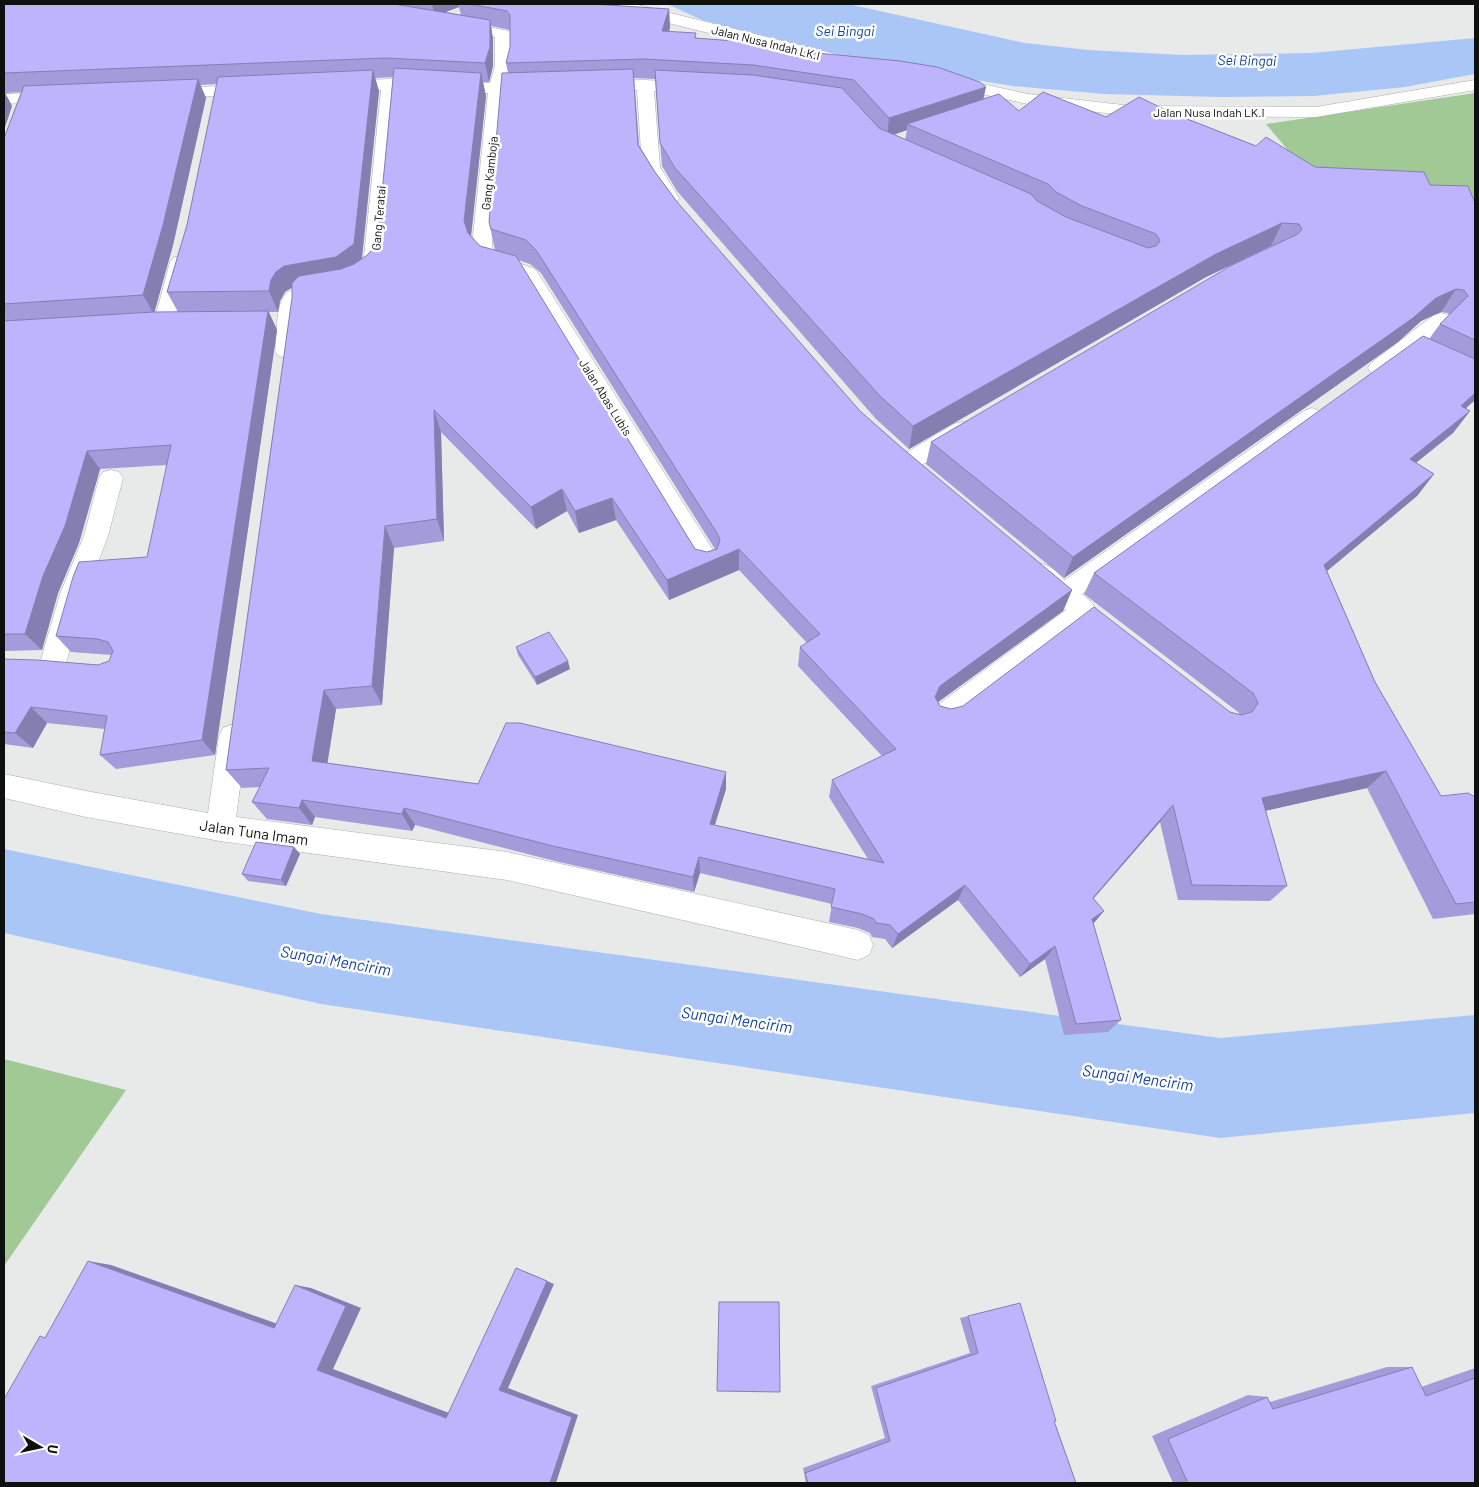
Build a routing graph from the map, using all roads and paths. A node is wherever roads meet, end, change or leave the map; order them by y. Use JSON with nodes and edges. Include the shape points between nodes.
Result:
{"nodes":[{"id":1,"x":623,"y":4,"type":"edge"},
{"id":2,"x":469,"y":10,"type":"dead end"},
{"id":3,"x":868,"y":68,"type":"edge"},
{"id":4,"x":936,"y":80,"type":"edge"},
{"id":5,"x":390,"y":84,"type":"junction"},
{"id":6,"x":645,"y":85,"type":"junction"},
{"id":7,"x":1475,"y":85,"type":"edge"},
{"id":8,"x":323,"y":87,"type":"edge"},
{"id":9,"x":556,"y":87,"type":"edge"},
{"id":10,"x":576,"y":87,"type":"edge"},
{"id":11,"x":497,"y":89,"type":"junction"},
{"id":12,"x":714,"y":89,"type":"edge"},
{"id":13,"x":265,"y":90,"type":"edge"},
{"id":14,"x":217,"y":92,"type":"junction"},
{"id":15,"x":150,"y":94,"type":"edge"},
{"id":16,"x":74,"y":96,"type":"edge"},
{"id":17,"x":26,"y":98,"type":"junction"},
{"id":18,"x":4,"y":99,"type":"edge"},
{"id":19,"x":1028,"y":99,"type":"junction"},
{"id":20,"x":992,"y":110,"type":"edge"},
{"id":21,"x":213,"y":111,"type":"edge"},
{"id":22,"x":20,"y":115,"type":"edge"},
{"id":23,"x":682,"y":214,"type":"edge"},
{"id":24,"x":185,"y":245,"type":"edge"},
{"id":25,"x":485,"y":257,"type":"joint"},
{"id":26,"x":1441,"y":320,"type":"edge"},
{"id":27,"x":164,"y":323,"type":"edge"},
{"id":28,"x":283,"y":370,"type":"edge"},
{"id":29,"x":1366,"y":377,"type":"edge"},
{"id":30,"x":1333,"y":401,"type":"edge"},
{"id":31,"x":976,"y":422,"type":"edge"},
{"id":32,"x":908,"y":463,"type":"edge"},
{"id":33,"x":111,"y":478,"type":"dead end"},
{"id":34,"x":707,"y":562,"type":"edge"},
{"id":35,"x":1028,"y":562,"type":"edge"},
{"id":36,"x":1065,"y":593,"type":"junction"},
{"id":37,"x":1084,"y":610,"type":"junction"},
{"id":38,"x":1107,"y":628,"type":"edge"},
{"id":39,"x":53,"y":663,"type":"edge"},
{"id":40,"x":236,"y":711,"type":"edge"},
{"id":41,"x":944,"y":715,"type":"edge"},
{"id":42,"x":4,"y":786,"type":"edge"},
{"id":43,"x":220,"y":828,"type":"junction"},
{"id":44,"x":858,"y":945,"type":"dead end"}],
"edges":[{"from":1,"to":3,"type":"street","name":"Jalan Nusa Indah LK.I","via":[[634,10]]},
{"from":2,"to":11,"type":"street","name":"Gang Kamboja","via":[[441,21],[503,34],[503,66]]},
{"from":4,"to":19,"type":"street","name":"Jalan Nusa Indah LK.I"},
{"from":5,"to":8,"type":"street"},
{"from":5,"to":11,"type":"street"},
{"from":5,"to":28,"type":"street","name":"Gang Teratai","via":[[373,267],[367,277],[356,283],[299,293],[280,322]]},
{"from":6,"to":10,"type":"street"},
{"from":6,"to":12,"type":"street"},
{"from":6,"to":23,"type":"street","via":[[651,167]]},
{"from":7,"to":19,"type":"street","name":"Jalan Nusa Indah LK.I","via":[[1316,112],[1132,112]]},
{"from":9,"to":11,"type":"street"},
{"from":11,"to":25,"type":"street","name":"Gang Kamboja","via":[[482,245]]},
{"from":13,"to":14,"type":"street"},
{"from":14,"to":15,"type":"street"},
{"from":14,"to":21,"type":"street"},
{"from":16,"to":17,"type":"street"},
{"from":17,"to":18,"type":"street"},
{"from":17,"to":22,"type":"street"},
{"from":19,"to":20,"type":"street"},
{"from":24,"to":27,"type":"street"},
{"from":25,"to":34,"type":"street","name":"Jalan Abas Lubis","via":[[499,267],[516,267],[529,274]]},
{"from":26,"to":29,"type":"street","via":[[1415,352]]},
{"from":30,"to":36,"type":"street"},
{"from":31,"to":32,"type":"street"},
{"from":33,"to":39,"type":"street","via":[[96,536],[72,594]]},
{"from":35,"to":36,"type":"street"},
{"from":36,"to":37,"type":"street"},
{"from":37,"to":38,"type":"street"},
{"from":37,"to":41,"type":"street"},
{"from":40,"to":43,"type":"street"},
{"from":42,"to":43,"type":"street","name":"Jalan Tuna Imam"},
{"from":43,"to":44,"type":"street","name":"Jalan Tuna Imam","via":[[507,866]]}]}
